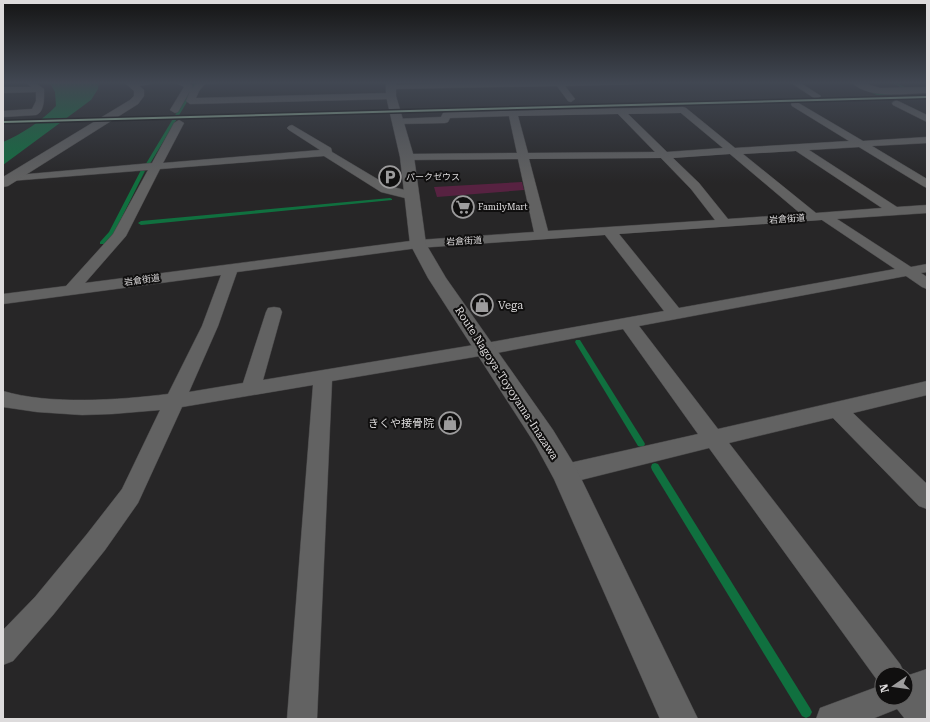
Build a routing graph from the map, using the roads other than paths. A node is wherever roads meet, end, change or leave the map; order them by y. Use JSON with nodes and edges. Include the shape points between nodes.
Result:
{"nodes":[{"id":1,"x":112,"y":116,"type":"edge"},
{"id":2,"x":397,"y":116,"type":"edge"},
{"id":3,"x":446,"y":116,"type":"edge"},
{"id":4,"x":513,"y":116,"type":"edge"},
{"id":5,"x":625,"y":116,"type":"edge"},
{"id":6,"x":690,"y":116,"type":"edge"},
{"id":7,"x":814,"y":116,"type":"edge"},
{"id":8,"x":398,"y":121,"type":"junction"},
{"id":9,"x":179,"y":123,"type":"dead end"},
{"id":10,"x":292,"y":128,"type":"dead end"},
{"id":11,"x":927,"y":140,"type":"edge"},
{"id":12,"x":860,"y":144,"type":"junction"},
{"id":13,"x":798,"y":147,"type":"junction"},
{"id":14,"x":733,"y":151,"type":"junction"},
{"id":15,"x":326,"y":153,"type":"junction"},
{"id":16,"x":148,"y":155,"type":"dead end"},
{"id":17,"x":664,"y":155,"type":"junction"},
{"id":18,"x":407,"y":157,"type":"junction"},
{"id":19,"x":524,"y":157,"type":"junction"},
{"id":20,"x":155,"y":167,"type":"junction"},
{"id":21,"x":140,"y":168,"type":"junction"},
{"id":22,"x":7,"y":181,"type":"edge"},
{"id":23,"x":927,"y":184,"type":"edge"},
{"id":24,"x":413,"y":196,"type":"junction"},
{"id":25,"x":927,"y":209,"type":"edge"},
{"id":26,"x":894,"y":211,"type":"junction"},
{"id":27,"x":819,"y":216,"type":"junction"},
{"id":28,"x":725,"y":223,"type":"junction"},
{"id":29,"x":609,"y":231,"type":"junction"},
{"id":30,"x":542,"y":236,"type":"junction"},
{"id":31,"x":418,"y":244,"type":"junction"},
{"id":32,"x":927,"y":268,"type":"edge"},
{"id":33,"x":231,"y":269,"type":"junction"},
{"id":34,"x":908,"y":271,"type":"junction"},
{"id":35,"x":927,"y":284,"type":"edge"},
{"id":36,"x":71,"y":290,"type":"junction"},
{"id":37,"x":3,"y":299,"type":"edge"},
{"id":38,"x":274,"y":312,"type":"dead end"},
{"id":39,"x":675,"y":314,"type":"junction"},
{"id":40,"x":627,"y":323,"type":"junction"},
{"id":41,"x":486,"y":349,"type":"junction"},
{"id":42,"x":323,"y":376,"type":"junction"},
{"id":43,"x":250,"y":388,"type":"junction"},
{"id":44,"x":927,"y":388,"type":"edge"},
{"id":45,"x":3,"y":398,"type":"edge"},
{"id":46,"x":175,"y":401,"type":"junction"},
{"id":47,"x":837,"y":410,"type":"junction"},
{"id":48,"x":713,"y":438,"type":"junction"},
{"id":49,"x":565,"y":474,"type":"junction"},
{"id":50,"x":927,"y":499,"type":"edge"},
{"id":51,"x":3,"y":651,"type":"edge"},
{"id":52,"x":884,"y":666,"type":"edge"},
{"id":53,"x":927,"y":684,"type":"edge"},
{"id":54,"x":914,"y":688,"type":"edge"},
{"id":55,"x":874,"y":703,"type":"edge"},
{"id":56,"x":914,"y":706,"type":"edge"},
{"id":57,"x":302,"y":719,"type":"edge"},
{"id":58,"x":680,"y":719,"type":"edge"},
{"id":59,"x":832,"y":719,"type":"edge"},
{"id":60,"x":924,"y":719,"type":"edge"}],
"edges":[{"from":1,"to":22,"type":"main road"},
{"from":2,"to":8,"type":"main road","name":"Route Nagoya-Toyoyama-Inazawa"},
{"from":3,"to":8,"type":"street","via":[[445,120]]},
{"from":4,"to":19,"type":"street"},
{"from":5,"to":17,"type":"street"},
{"from":6,"to":14,"type":"street"},
{"from":7,"to":12,"type":"street"},
{"from":8,"to":18,"type":"main road","name":"Route Nagoya-Toyoyama-Inazawa"},
{"from":9,"to":20,"type":"street"},
{"from":10,"to":15,"type":"street","via":[[327,150]]},
{"from":11,"to":12,"type":"street"},
{"from":12,"to":13,"type":"street"},
{"from":12,"to":23,"type":"street"},
{"from":13,"to":14,"type":"street"},
{"from":13,"to":26,"type":"street"},
{"from":14,"to":17,"type":"street"},
{"from":14,"to":27,"type":"street"},
{"from":15,"to":20,"type":"street"},
{"from":15,"to":24,"type":"street","via":[[385,189]]},
{"from":16,"to":21,"type":"street"},
{"from":17,"to":19,"type":"street"},
{"from":17,"to":28,"type":"street","via":[[695,186]]},
{"from":18,"to":19,"type":"street"},
{"from":18,"to":24,"type":"main road","name":"Route Nagoya-Toyoyama-Inazawa"},
{"from":19,"to":30,"type":"street"},
{"from":20,"to":21,"type":"street"},
{"from":20,"to":36,"type":"street","via":[[119,236]]},
{"from":21,"to":22,"type":"street"},
{"from":24,"to":31,"type":"main road","name":"Route Nagoya-Toyoyama-Inazawa"},
{"from":25,"to":26,"type":"street","name":"岩倉街道"},
{"from":26,"to":27,"type":"street","name":"岩倉街道"},
{"from":27,"to":28,"type":"street","name":"岩倉街道"},
{"from":27,"to":34,"type":"street"},
{"from":28,"to":29,"type":"street","name":"岩倉街道"},
{"from":29,"to":30,"type":"street","name":"岩倉街道"},
{"from":29,"to":39,"type":"street"},
{"from":30,"to":31,"type":"street","name":"岩倉街道"},
{"from":31,"to":33,"type":"street","name":"岩倉街道"},
{"from":31,"to":41,"type":"main road","name":"Route Nagoya-Toyoyama-Inazawa","via":[[437,278]]},
{"from":32,"to":34,"type":"street"},
{"from":33,"to":36,"type":"street","name":"岩倉街道"},
{"from":33,"to":46,"type":"street","via":[[210,326]]},
{"from":34,"to":35,"type":"street"},
{"from":34,"to":39,"type":"street"},
{"from":36,"to":37,"type":"street","name":"岩倉街道"},
{"from":38,"to":43,"type":"street"},
{"from":39,"to":40,"type":"street"},
{"from":40,"to":41,"type":"street"},
{"from":40,"to":48,"type":"street"},
{"from":41,"to":42,"type":"street"},
{"from":41,"to":49,"type":"main road","name":"Route Nagoya-Toyoyama-Inazawa","via":[[544,437]]},
{"from":42,"to":43,"type":"street"},
{"from":42,"to":57,"type":"street"},
{"from":43,"to":46,"type":"street"},
{"from":44,"to":47,"type":"street"},
{"from":45,"to":46,"type":"street","via":[[8,401],[55,406],[126,406]]},
{"from":46,"to":51,"type":"street","via":[[130,496],[49,600]]},
{"from":47,"to":48,"type":"street"},
{"from":47,"to":50,"type":"street"},
{"from":48,"to":49,"type":"street"},
{"from":48,"to":52,"type":"street"},
{"from":49,"to":58,"type":"main road","name":"Route Nagoya-Toyoyama-Inazawa"},
{"from":53,"to":54,"type":"street"},
{"from":55,"to":59,"type":"street"},
{"from":56,"to":60,"type":"street"}]}
